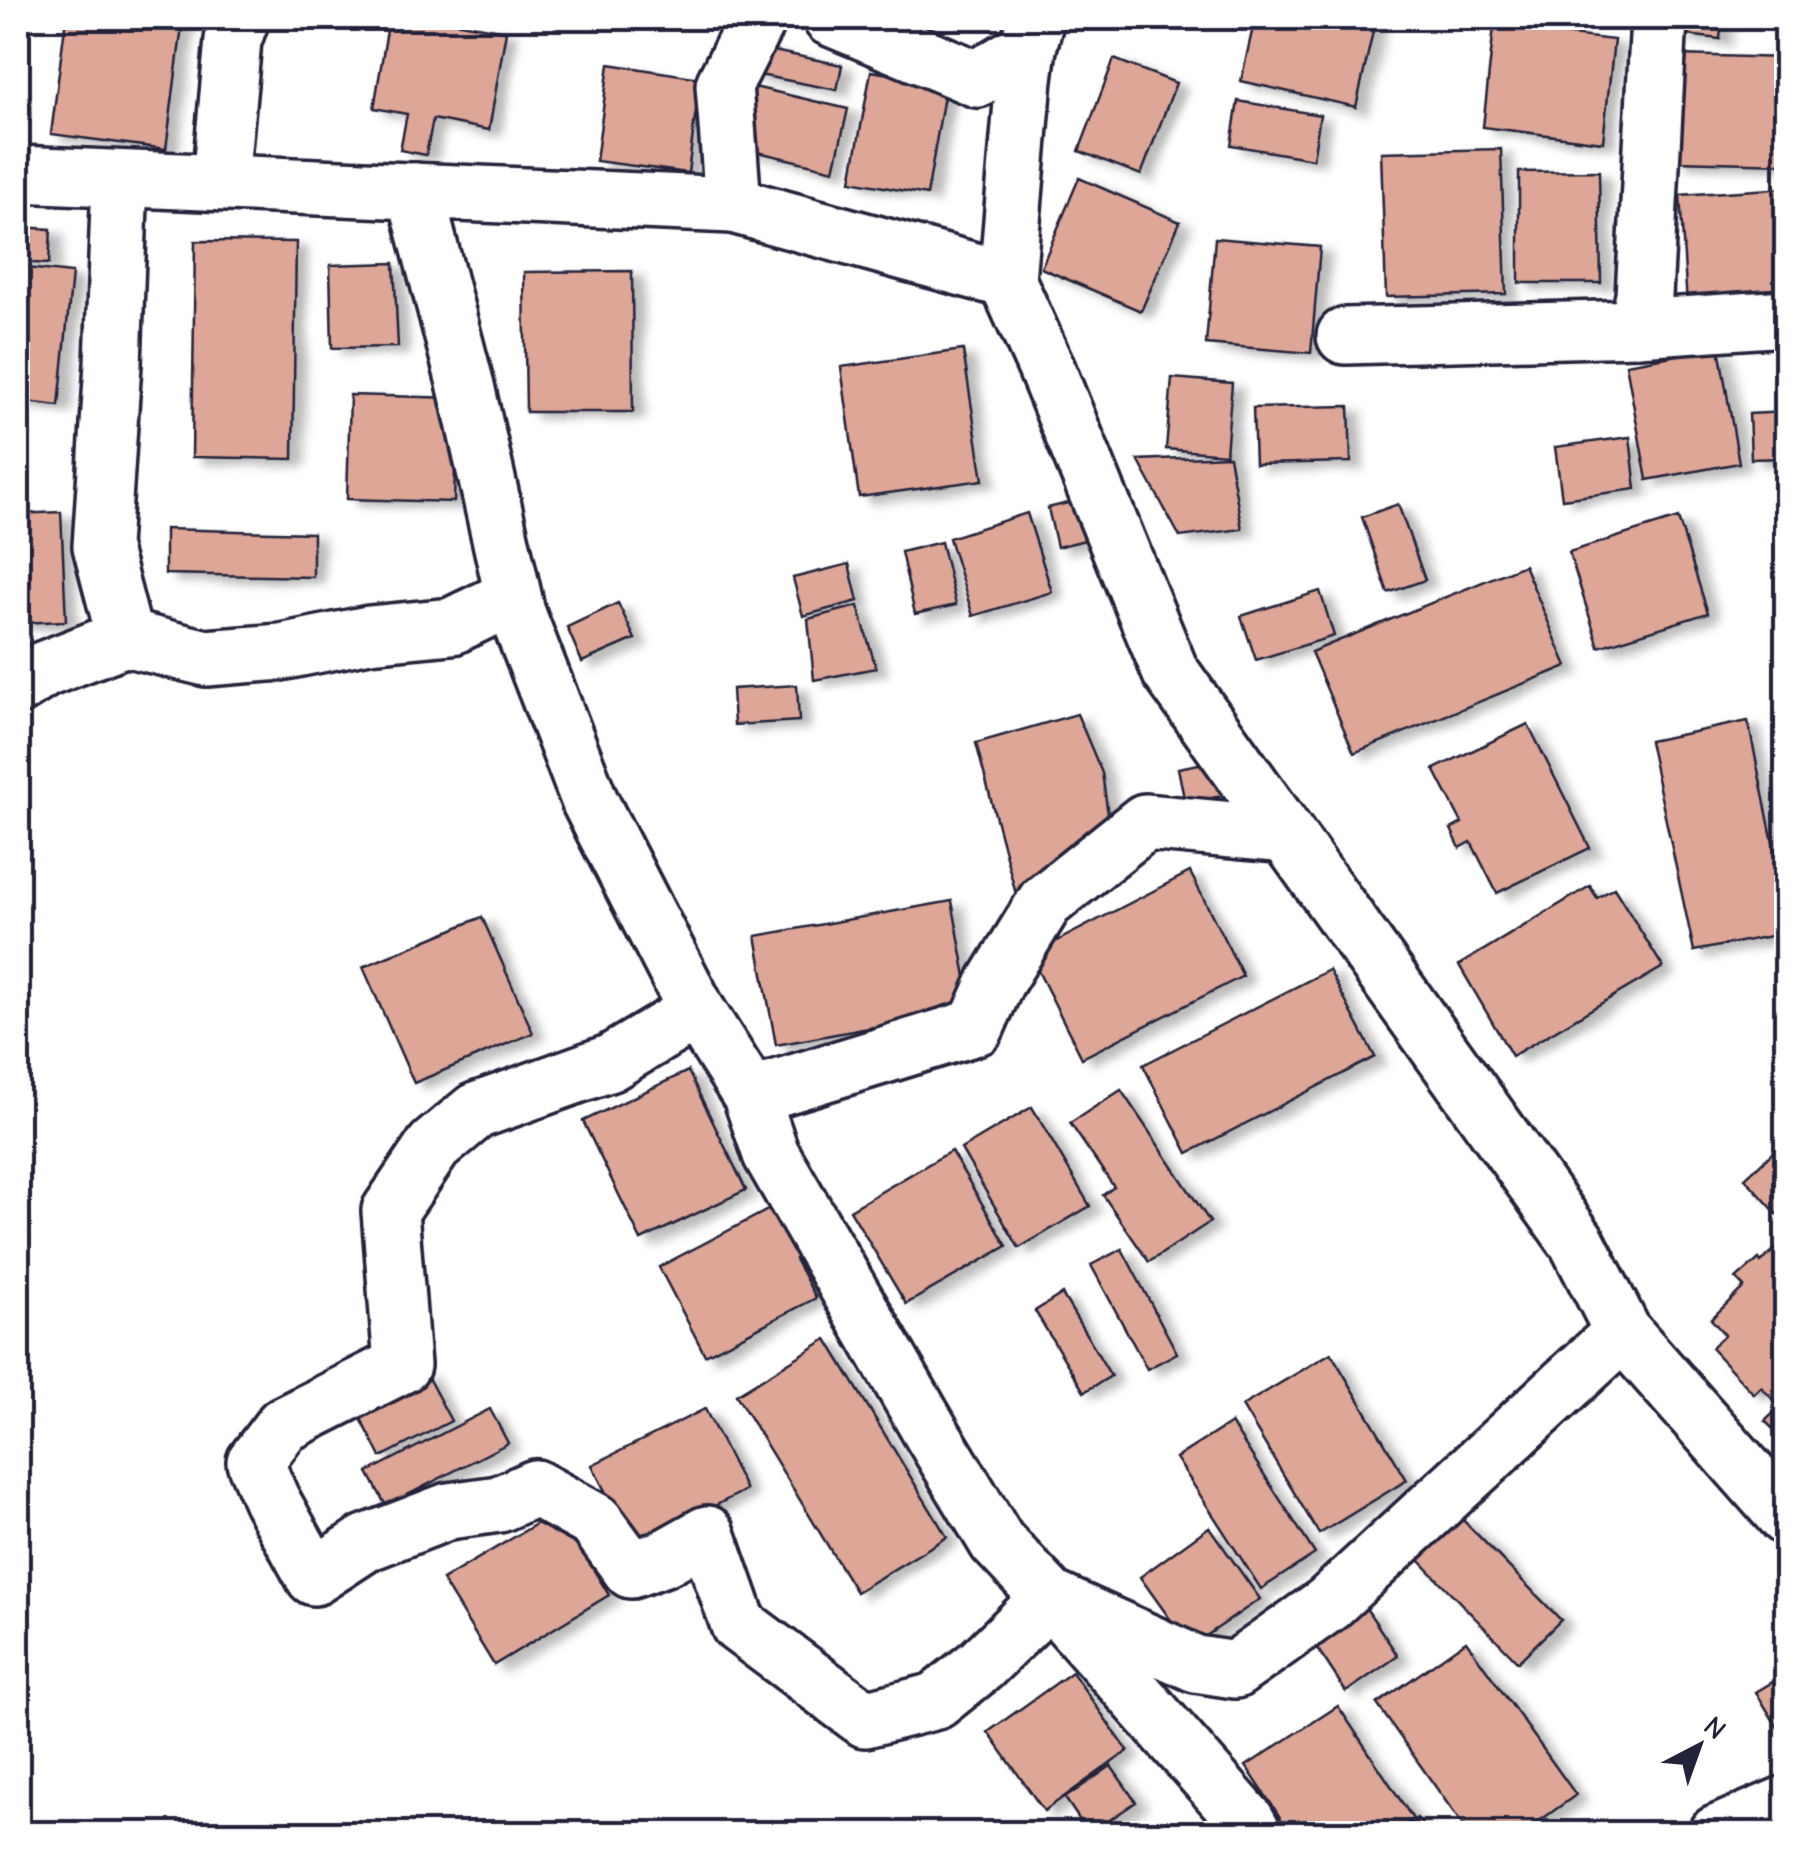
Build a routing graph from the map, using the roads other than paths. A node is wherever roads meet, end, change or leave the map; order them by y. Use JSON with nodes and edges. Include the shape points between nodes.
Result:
{"nodes":[{"id":1,"x":241,"y":18,"type":"edge"},
{"id":2,"x":758,"y":18,"type":"edge"},
{"id":3,"x":831,"y":18,"type":"edge"},
{"id":4,"x":1659,"y":18,"type":"edge"},
{"id":5,"x":1032,"y":33,"type":"edge"},
{"id":6,"x":18,"y":174,"type":"edge"},
{"id":7,"x":120,"y":178,"type":"junction"},
{"id":8,"x":220,"y":182,"type":"junction"},
{"id":9,"x":414,"y":191,"type":"junction"},
{"id":10,"x":733,"y":205,"type":"junction"},
{"id":11,"x":1007,"y":280,"type":"junction"},
{"id":12,"x":1786,"y":318,"type":"edge"},
{"id":13,"x":1638,"y":328,"type":"junction"},
{"id":14,"x":1344,"y":336,"type":"dead end"},
{"id":15,"x":512,"y":597,"type":"junction"},
{"id":16,"x":124,"y":638,"type":"junction"},
{"id":17,"x":18,"y":686,"type":"edge"},
{"id":18,"x":1286,"y":836,"type":"junction"},
{"id":19,"x":697,"y":1011,"type":"junction"},
{"id":20,"x":751,"y":1096,"type":"junction"},
{"id":21,"x":1623,"y":1332,"type":"junction"},
{"id":22,"x":1786,"y":1517,"type":"edge"},
{"id":23,"x":1050,"y":1598,"type":"junction"},
{"id":24,"x":1786,"y":1804,"type":"edge"},
{"id":25,"x":1254,"y":1834,"type":"edge"},
{"id":26,"x":1716,"y":1834,"type":"edge"}],
"edges":[{"from":1,"to":8,"type":"street","via":[[232,40]]},
{"from":2,"to":10,"type":"street","via":[[724,85]]},
{"from":3,"to":5,"type":"street","via":[[977,79]]},
{"from":4,"to":13,"type":"street"},
{"from":5,"to":11,"type":"street"},
{"from":6,"to":7,"type":"street"},
{"from":7,"to":8,"type":"street"},
{"from":7,"to":16,"type":"street","via":[[101,546]]},
{"from":8,"to":9,"type":"street"},
{"from":9,"to":10,"type":"street"},
{"from":9,"to":15,"type":"street"},
{"from":10,"to":11,"type":"street"},
{"from":11,"to":18,"type":"street","via":[[1170,671]]},
{"from":12,"to":13,"type":"street"},
{"from":13,"to":14,"type":"street"},
{"from":15,"to":16,"type":"street","via":[[452,626],[281,652],[206,658]]},
{"from":15,"to":19,"type":"street","via":[[590,802]]},
{"from":16,"to":17,"type":"street"},
{"from":18,"to":20,"type":"street","via":[[1144,822],[1045,902],[976,1028]]},
{"from":18,"to":21,"type":"street","via":[[1576,1242]]},
{"from":19,"to":20,"type":"street"},
{"from":19,"to":23,"type":"street","via":[[610,1062],[476,1111],[434,1146],[390,1212],[402,1365],[283,1425],[255,1462],[314,1577],[366,1543],[449,1510],[499,1504],[535,1488],[595,1521],[631,1570],[706,1534],[739,1625],[865,1719],[936,1702]]},
{"from":20,"to":23,"type":"street","via":[[771,1154],[932,1434],[998,1542]]},
{"from":21,"to":22,"type":"street"},
{"from":21,"to":23,"type":"street","via":[[1328,1604],[1235,1670],[1196,1664]]},
{"from":23,"to":25,"type":"street"},
{"from":24,"to":26,"type":"street"}]}
